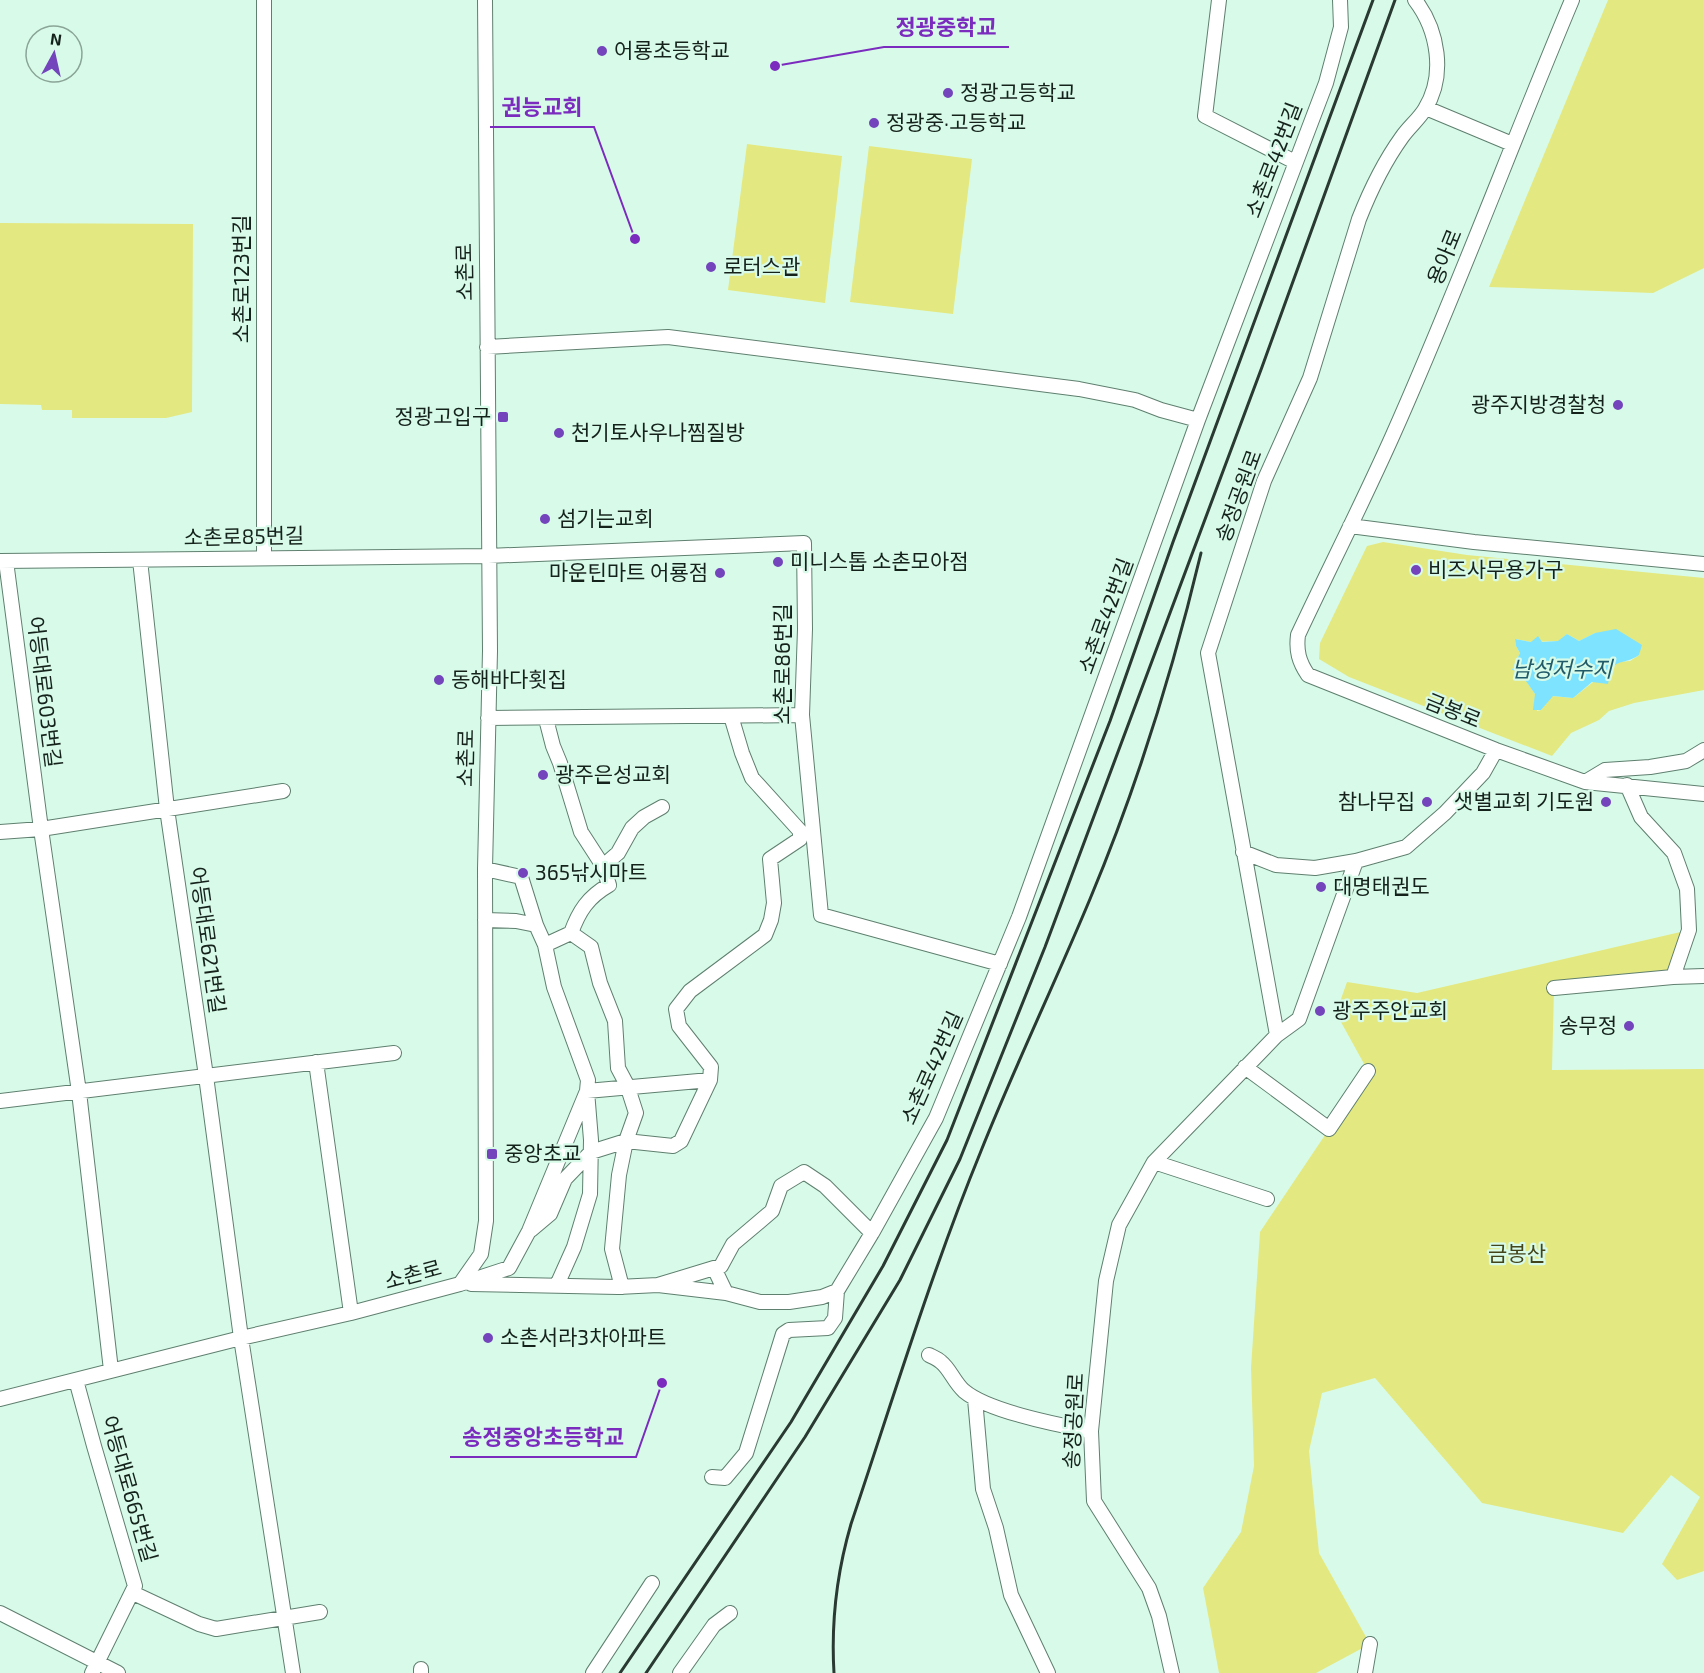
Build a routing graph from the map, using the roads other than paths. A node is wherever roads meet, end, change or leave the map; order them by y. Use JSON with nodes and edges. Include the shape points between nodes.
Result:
{"nodes":[{"id":1,"x":264,"y":0,"type":"edge"},
{"id":2,"x":485,"y":0,"type":"edge"},
{"id":3,"x":1219,"y":0,"type":"edge"},
{"id":4,"x":1340,"y":0,"type":"edge"},
{"id":5,"x":1415,"y":0,"type":"edge"},
{"id":6,"x":1572,"y":0,"type":"edge"},
{"id":7,"x":1426,"y":108,"type":"junction"},
{"id":8,"x":1512,"y":144,"type":"junction"},
{"id":9,"x":1295,"y":162,"type":"junction"},
{"id":10,"x":487,"y":347,"type":"junction"},
{"id":11,"x":1198,"y":420,"type":"junction"},
{"id":12,"x":1350,"y":526,"type":"junction"},
{"id":13,"x":488,"y":556,"type":"junction"},
{"id":14,"x":264,"y":558,"type":"junction"},
{"id":15,"x":140,"y":560,"type":"junction"},
{"id":16,"x":3,"y":561,"type":"edge"},
{"id":17,"x":1704,"y":564,"type":"edge"},
{"id":18,"x":1298,"y":635,"type":"joint"},
{"id":19,"x":802,"y":715,"type":"junction"},
{"id":20,"x":731,"y":716,"type":"junction"},
{"id":21,"x":488,"y":718,"type":"junction"},
{"id":22,"x":546,"y":719,"type":"junction"},
{"id":23,"x":1496,"y":750,"type":"junction"},
{"id":24,"x":1704,"y":750,"type":"edge"},
{"id":25,"x":1585,"y":782,"type":"junction"},
{"id":26,"x":1627,"y":785,"type":"junction"},
{"id":27,"x":283,"y":791,"type":"dead end"},
{"id":28,"x":1704,"y":794,"type":"edge"},
{"id":29,"x":662,"y":807,"type":"dead end"},
{"id":30,"x":167,"y":810,"type":"junction"},
{"id":31,"x":41,"y":829,"type":"junction"},
{"id":32,"x":0,"y":832,"type":"edge"},
{"id":33,"x":1243,"y":852,"type":"junction"},
{"id":34,"x":1356,"y":861,"type":"junction"},
{"id":35,"x":603,"y":866,"type":"junction"},
{"id":36,"x":484,"y":869,"type":"junction"},
{"id":37,"x":485,"y":920,"type":"junction"},
{"id":38,"x":537,"y":925,"type":"junction"},
{"id":39,"x":572,"y":933,"type":"junction"},
{"id":40,"x":545,"y":945,"type":"junction"},
{"id":41,"x":1000,"y":964,"type":"junction"},
{"id":42,"x":1673,"y":976,"type":"junction"},
{"id":43,"x":1704,"y":976,"type":"edge"},
{"id":44,"x":1554,"y":988,"type":"dead end"},
{"id":45,"x":1277,"y":1035,"type":"junction"},
{"id":46,"x":394,"y":1053,"type":"dead end"},
{"id":47,"x":316,"y":1062,"type":"junction"},
{"id":48,"x":1245,"y":1067,"type":"junction"},
{"id":49,"x":1368,"y":1071,"type":"dead end"},
{"id":50,"x":206,"y":1076,"type":"junction"},
{"id":51,"x":710,"y":1080,"type":"junction"},
{"id":52,"x":628,"y":1088,"type":"junction"},
{"id":53,"x":587,"y":1091,"type":"junction"},
{"id":54,"x":79,"y":1092,"type":"junction"},
{"id":55,"x":0,"y":1101,"type":"edge"},
{"id":56,"x":626,"y":1141,"type":"junction"},
{"id":57,"x":591,"y":1152,"type":"junction"},
{"id":58,"x":1154,"y":1162,"type":"junction"},
{"id":59,"x":1267,"y":1199,"type":"dead end"},
{"id":60,"x":529,"y":1231,"type":"junction"},
{"id":61,"x":872,"y":1233,"type":"junction"},
{"id":62,"x":714,"y":1268,"type":"junction"},
{"id":63,"x":460,"y":1284,"type":"junction"},
{"id":64,"x":557,"y":1285,"type":"junction"},
{"id":65,"x":658,"y":1285,"type":"junction"},
{"id":66,"x":622,"y":1287,"type":"junction"},
{"id":67,"x":837,"y":1291,"type":"junction"},
{"id":68,"x":726,"y":1293,"type":"junction"},
{"id":69,"x":351,"y":1313,"type":"junction"},
{"id":70,"x":241,"y":1338,"type":"junction"},
{"id":71,"x":929,"y":1355,"type":"dead end"},
{"id":72,"x":111,"y":1370,"type":"junction"},
{"id":73,"x":76,"y":1380,"type":"junction"},
{"id":74,"x":975,"y":1398,"type":"junction"},
{"id":75,"x":0,"y":1399,"type":"edge"},
{"id":76,"x":1091,"y":1431,"type":"junction"},
{"id":77,"x":712,"y":1477,"type":"dead end"},
{"id":78,"x":652,"y":1582,"type":"dead end"},
{"id":79,"x":133,"y":1593,"type":"junction"},
{"id":80,"x":320,"y":1612,"type":"dead end"},
{"id":81,"x":0,"y":1613,"type":"edge"},
{"id":82,"x":730,"y":1613,"type":"dead end"},
{"id":83,"x":285,"y":1618,"type":"junction"},
{"id":84,"x":1370,"y":1644,"type":"dead end"},
{"id":85,"x":94,"y":1668,"type":"edge"},
{"id":86,"x":118,"y":1673,"type":"edge"},
{"id":87,"x":293,"y":1673,"type":"edge"},
{"id":88,"x":593,"y":1673,"type":"edge"},
{"id":89,"x":680,"y":1673,"type":"edge"},
{"id":90,"x":1048,"y":1673,"type":"edge"},
{"id":91,"x":1172,"y":1673,"type":"edge"},
{"id":92,"x":1365,"y":1673,"type":"edge"}],
"edges":[{"from":1,"to":14,"type":"street","name":"소촌로123번길"},
{"from":2,"to":10,"type":"street","name":"소촌로"},
{"from":3,"to":9,"type":"street","via":[[1205,116]]},
{"from":4,"to":9,"type":"street","name":"소촌로42번길","via":[[1341,27],[1334,57]]},
{"from":5,"to":7,"type":"street","name":"송정공원로","via":[[1430,27],[1437,52],[1435,84]]},
{"from":6,"to":8,"type":"street","name":"용아로"},
{"from":7,"to":8,"type":"street"},
{"from":7,"to":33,"type":"street","name":"송정공원로","via":[[1401,138],[1368,196],[1310,378],[1264,481],[1208,652]]},
{"from":8,"to":12,"type":"street","name":"용아로","via":[[1392,437]]},
{"from":9,"to":11,"type":"street","name":"소촌로42번길"},
{"from":10,"to":11,"type":"street","via":[[668,337],[1079,389],[1135,400]]},
{"from":10,"to":13,"type":"street","name":"소촌로"},
{"from":11,"to":41,"type":"street","name":"소촌로42번길"},
{"from":12,"to":17,"type":"street"},
{"from":12,"to":18,"type":"street","name":"용아로"},
{"from":13,"to":14,"type":"street","name":"소촌로85번길"},
{"from":13,"to":19,"type":"street","name":"소촌로86번길","via":[[804,543]]},
{"from":13,"to":21,"type":"street","name":"소촌로"},
{"from":14,"to":15,"type":"street","name":"소촌로85번길"},
{"from":15,"to":16,"type":"street","name":"소촌로85번길"},
{"from":15,"to":30,"type":"street"},
{"from":16,"to":31,"type":"street","name":"어등대로603번길"},
{"from":18,"to":23,"type":"street","name":"금봉로","via":[[1296,648],[1308,675]]},
{"from":19,"to":20,"type":"street"},
{"from":19,"to":41,"type":"street","name":"소촌로86번길","via":[[821,915]]},
{"from":20,"to":22,"type":"street"},
{"from":20,"to":51,"type":"street","via":[[752,778],[800,831],[800,839],[770,859],[774,903],[765,935],[690,990],[676,1009],[679,1026],[711,1067]]},
{"from":21,"to":22,"type":"street"},
{"from":21,"to":36,"type":"street","name":"소촌로"},
{"from":22,"to":35,"type":"street","via":[[581,832]]},
{"from":23,"to":25,"type":"street","name":"금봉로"},
{"from":23,"to":34,"type":"street","via":[[1483,773],[1406,848]]},
{"from":24,"to":25,"type":"street","via":[[1686,761],[1605,770]]},
{"from":25,"to":26,"type":"street","name":"금봉로"},
{"from":26,"to":28,"type":"street","name":"금봉로"},
{"from":26,"to":42,"type":"street","via":[[1641,817],[1674,853],[1687,889],[1689,930]]},
{"from":27,"to":30,"type":"street"},
{"from":29,"to":35,"type":"street","via":[[632,828],[618,853]]},
{"from":30,"to":31,"type":"street"},
{"from":30,"to":50,"type":"street","name":"어등대로621번길"},
{"from":31,"to":32,"type":"street"},
{"from":31,"to":54,"type":"street"},
{"from":33,"to":34,"type":"street","via":[[1276,865],[1315,867]]},
{"from":33,"to":45,"type":"street","name":"송정공원로"},
{"from":34,"to":45,"type":"street","name":"송정공원로","via":[[1299,1019]]},
{"from":35,"to":39,"type":"street","via":[[609,885],[596,892],[578,914]]},
{"from":36,"to":37,"type":"street","name":"소촌로"},
{"from":36,"to":38,"type":"street","via":[[521,877]]},
{"from":37,"to":38,"type":"street"},
{"from":37,"to":63,"type":"street","name":"소촌로","via":[[486,1221],[481,1254]]},
{"from":38,"to":40,"type":"street"},
{"from":39,"to":40,"type":"street"},
{"from":39,"to":52,"type":"street","via":[[591,947],[615,1021],[618,1068]]},
{"from":40,"to":53,"type":"street","via":[[554,987],[588,1080]]},
{"from":41,"to":61,"type":"street","name":"소촌로42번길","via":[[936,1118]]},
{"from":42,"to":43,"type":"street"},
{"from":42,"to":44,"type":"street"},
{"from":45,"to":48,"type":"street","name":"송정공원로"},
{"from":46,"to":47,"type":"street"},
{"from":47,"to":50,"type":"street"},
{"from":47,"to":69,"type":"street"},
{"from":48,"to":49,"type":"street","via":[[1329,1129]]},
{"from":48,"to":58,"type":"street","name":"송정공원로"},
{"from":50,"to":54,"type":"street"},
{"from":50,"to":70,"type":"street"},
{"from":51,"to":52,"type":"street"},
{"from":51,"to":56,"type":"street","via":[[681,1141],[673,1146]]},
{"from":52,"to":53,"type":"street"},
{"from":52,"to":56,"type":"street","via":[[636,1113]]},
{"from":53,"to":57,"type":"street"},
{"from":53,"to":60,"type":"street"},
{"from":54,"to":55,"type":"street"},
{"from":54,"to":72,"type":"street"},
{"from":56,"to":57,"type":"street"},
{"from":56,"to":66,"type":"street","via":[[612,1249]]},
{"from":57,"to":60,"type":"street","via":[[565,1179],[550,1214]]},
{"from":57,"to":64,"type":"street","via":[[590,1194],[574,1247]]},
{"from":58,"to":59,"type":"street"},
{"from":58,"to":76,"type":"street","name":"송정공원로","via":[[1119,1225],[1111,1257]]},
{"from":60,"to":63,"type":"street","via":[[509,1269]]},
{"from":61,"to":62,"type":"street","via":[[825,1186],[804,1172],[781,1186],[772,1211],[734,1244],[721,1266]]},
{"from":61,"to":67,"type":"street","name":"소촌로42번길"},
{"from":62,"to":65,"type":"street"},
{"from":62,"to":68,"type":"street"},
{"from":63,"to":64,"type":"street"},
{"from":63,"to":69,"type":"street","name":"소촌로"},
{"from":64,"to":66,"type":"street"},
{"from":65,"to":66,"type":"street"},
{"from":65,"to":68,"type":"street"},
{"from":67,"to":68,"type":"street","via":[[789,1302],[760,1302]]},
{"from":67,"to":77,"type":"street","via":[[834,1318],[828,1328],[789,1330],[783,1334],[746,1453],[725,1478]]},
{"from":69,"to":70,"type":"street","name":"소촌로"},
{"from":70,"to":72,"type":"street","name":"소촌로"},
{"from":70,"to":83,"type":"street"},
{"from":71,"to":74,"type":"street","via":[[942,1362],[952,1378]]},
{"from":72,"to":73,"type":"street","name":"소촌로"},
{"from":73,"to":75,"type":"street","name":"소촌로"},
{"from":73,"to":79,"type":"street","name":"어등대로665번길","via":[[135,1586]]},
{"from":74,"to":76,"type":"street","via":[[998,1408]]},
{"from":74,"to":90,"type":"street","via":[[984,1489],[1011,1595]]},
{"from":76,"to":91,"type":"street","name":"송정공원로","via":[[1094,1501],[1149,1588]]},
{"from":78,"to":88,"type":"street"},
{"from":79,"to":83,"type":"street","via":[[208,1628]]},
{"from":79,"to":85,"type":"street","name":"어등대로665번길"},
{"from":80,"to":83,"type":"street"},
{"from":81,"to":85,"type":"street"},
{"from":82,"to":89,"type":"street","via":[[714,1624]]},
{"from":83,"to":87,"type":"street"},
{"from":84,"to":92,"type":"street"},
{"from":85,"to":86,"type":"street"}]}
